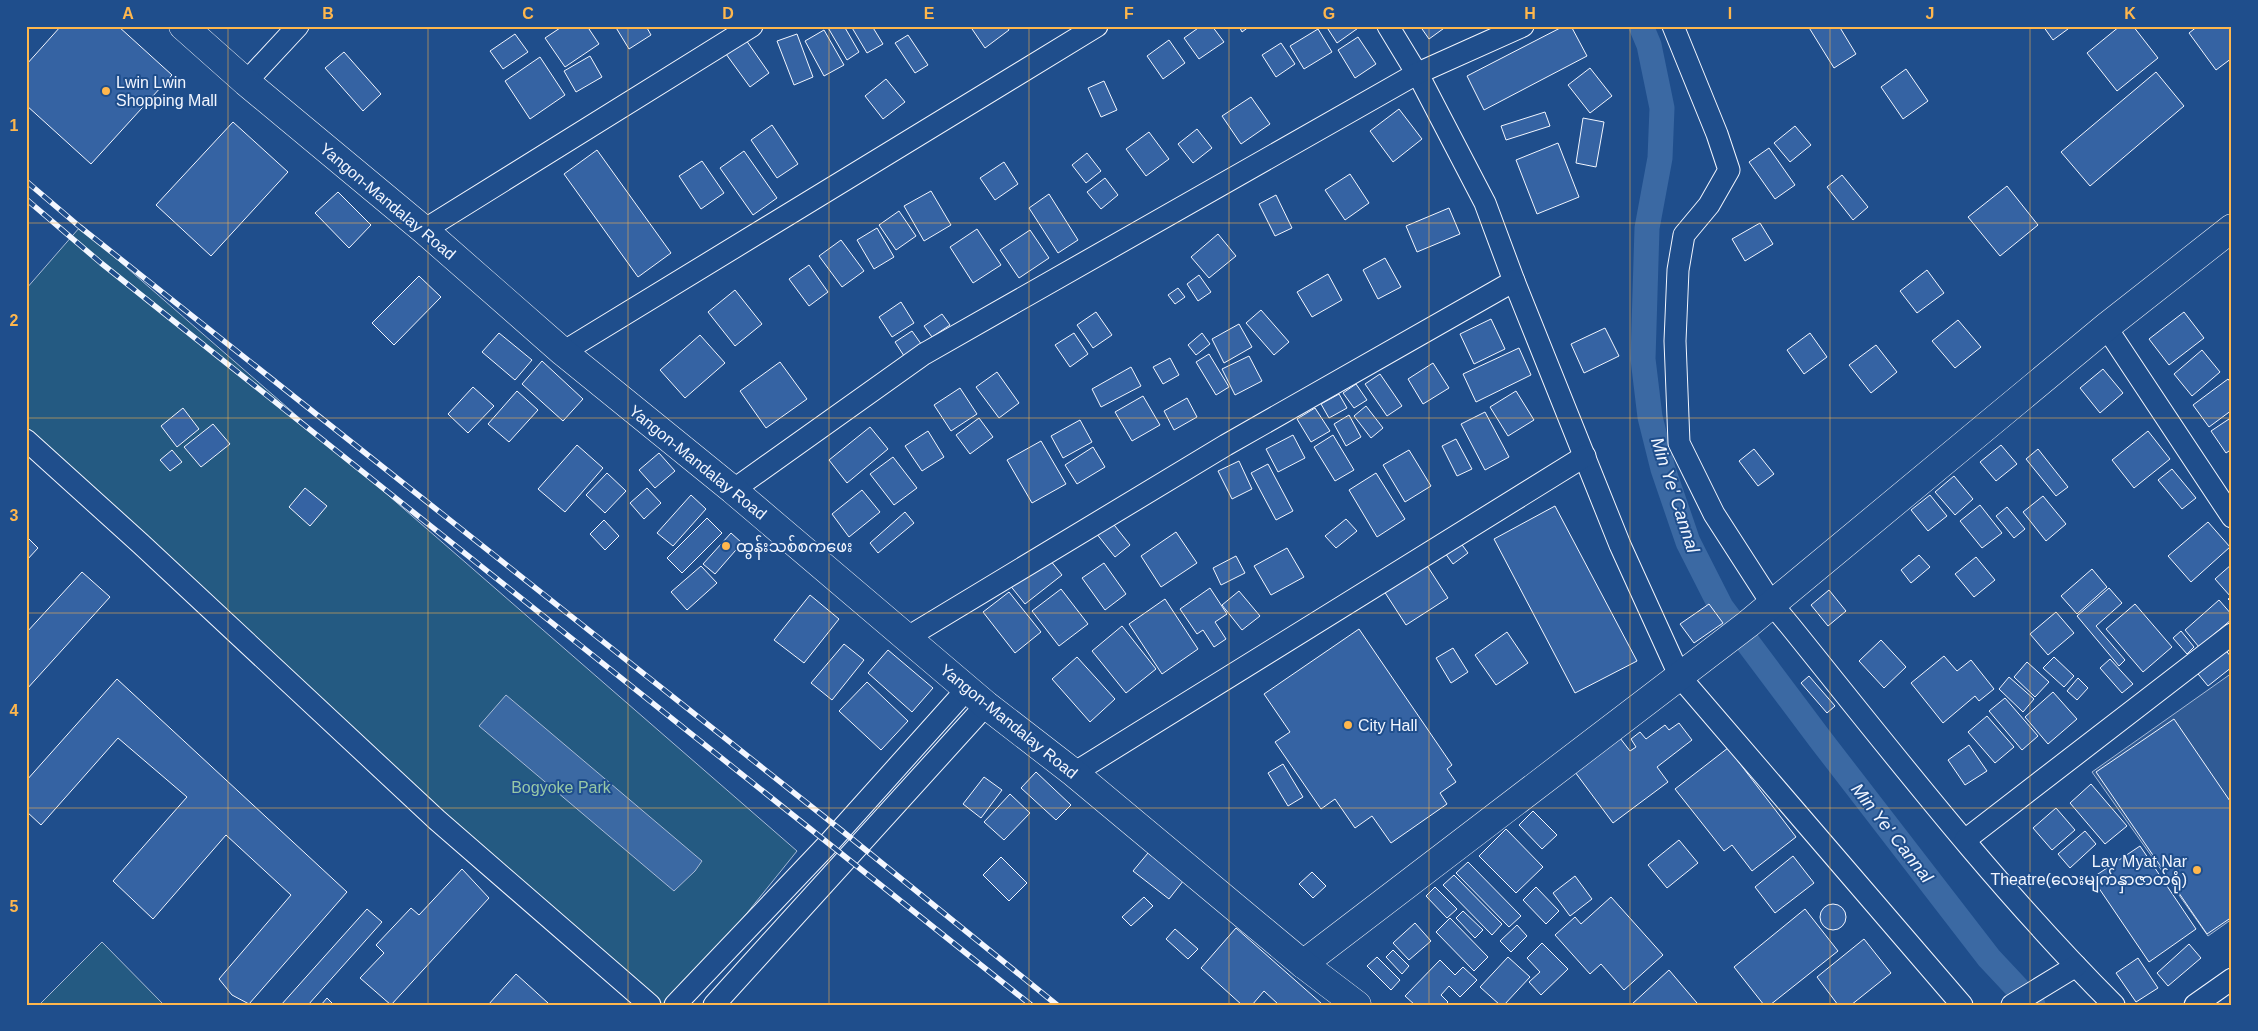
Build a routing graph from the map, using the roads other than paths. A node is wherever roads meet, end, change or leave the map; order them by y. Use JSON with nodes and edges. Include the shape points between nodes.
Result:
{"nodes":[{"id":1,"x":183,"y":26,"type":"edge"},
{"id":2,"x":298,"y":26,"type":"edge"},
{"id":3,"x":752,"y":26,"type":"edge"},
{"id":4,"x":1097,"y":26,"type":"edge"},
{"id":5,"x":1388,"y":26,"type":"edge"},
{"id":6,"x":1523,"y":26,"type":"edge"},
{"id":7,"x":1673,"y":26,"type":"edge"},
{"id":8,"x":1416,"y":74,"type":"junction"},
{"id":9,"x":246,"y":82,"type":"junction"},
{"id":10,"x":424,"y":230,"type":"junction"},
{"id":11,"x":2228,"y":238,"type":"edge"},
{"id":12,"x":1514,"y":281,"type":"junction"},
{"id":13,"x":2106,"y":327,"type":"junction"},
{"id":14,"x":563,"y":352,"type":"junction"},
{"id":15,"x":26,"y":440,"type":"edge"},
{"id":16,"x":1585,"y":456,"type":"junction"},
{"id":17,"x":733,"y":490,"type":"junction"},
{"id":18,"x":2232,"y":516,"type":"edge"},
{"id":19,"x":1772,"y":604,"type":"junction"},
{"id":20,"x":2232,"y":634,"type":"edge"},
{"id":21,"x":908,"y":637,"type":"junction"},
{"id":22,"x":1690,"y":669,"type":"junction"},
{"id":23,"x":977,"y":697,"type":"junction"},
{"id":24,"x":1074,"y":773,"type":"junction"},
{"id":25,"x":1965,"y":840,"type":"junction"},
{"id":26,"x":1303,"y":964,"type":"junction"},
{"id":27,"x":2076,"y":966,"type":"junction"},
{"id":28,"x":2232,"y":979,"type":"edge"},
{"id":29,"x":650,"y":1005,"type":"edge"},
{"id":30,"x":675,"y":1005,"type":"edge"},
{"id":31,"x":714,"y":1005,"type":"edge"},
{"id":32,"x":1357,"y":1005,"type":"edge"},
{"id":33,"x":1962,"y":1005,"type":"edge"},
{"id":34,"x":2012,"y":1005,"type":"edge"},
{"id":35,"x":2114,"y":1005,"type":"edge"},
{"id":36,"x":2196,"y":1005,"type":"edge"}],
"edges":[{"from":1,"to":9,"type":"main road","name":"Yangon-Mandalay Road"},
{"from":2,"to":9,"type":"street"},
{"from":3,"to":10,"type":"street"},
{"from":4,"to":14,"type":"street"},
{"from":5,"to":8,"type":"street"},
{"from":6,"to":8,"type":"street"},
{"from":7,"to":19,"type":"street","via":[[1729,170],[1709,205],[1684,235],[1678,270],[1675,341],[1680,443],[1714,514]]},
{"from":8,"to":12,"type":"street","via":[[1485,203]]},
{"from":8,"to":17,"type":"street","via":[[924,354]]},
{"from":9,"to":10,"type":"main road","name":"Yangon-Mandalay Road"},
{"from":10,"to":14,"type":"main road","name":"Yangon-Mandalay Road"},
{"from":11,"to":13,"type":"main road"},
{"from":12,"to":16,"type":"street"},
{"from":12,"to":21,"type":"street","via":[[1226,445]]},
{"from":13,"to":18,"type":"street"},
{"from":13,"to":19,"type":"main road"},
{"from":14,"to":17,"type":"main road","name":"Yangon-Mandalay Road"},
{"from":15,"to":29,"type":"street","via":[[437,820]]},
{"from":16,"to":22,"type":"street","via":[[1620,546]]},
{"from":16,"to":24,"type":"street"},
{"from":17,"to":21,"type":"main road","name":"Yangon-Mandalay Road"},
{"from":19,"to":22,"type":"main road"},
{"from":19,"to":25,"type":"street"},
{"from":20,"to":25,"type":"street"},
{"from":21,"to":23,"type":"main road","name":"Yangon-Mandalay Road"},
{"from":22,"to":26,"type":"main road"},
{"from":22,"to":33,"type":"street"},
{"from":23,"to":24,"type":"main road","name":"Yangon-Mandalay Road"},
{"from":23,"to":30,"type":"street","via":[[829,843]]},
{"from":23,"to":31,"type":"street"},
{"from":24,"to":26,"type":"main road","name":"Yangon-Mandalay Road"},
{"from":25,"to":27,"type":"street"},
{"from":26,"to":32,"type":"main road","name":"Yangon-Mandalay Road"},
{"from":27,"to":34,"type":"street"},
{"from":27,"to":35,"type":"street"},
{"from":28,"to":36,"type":"street"}]}
